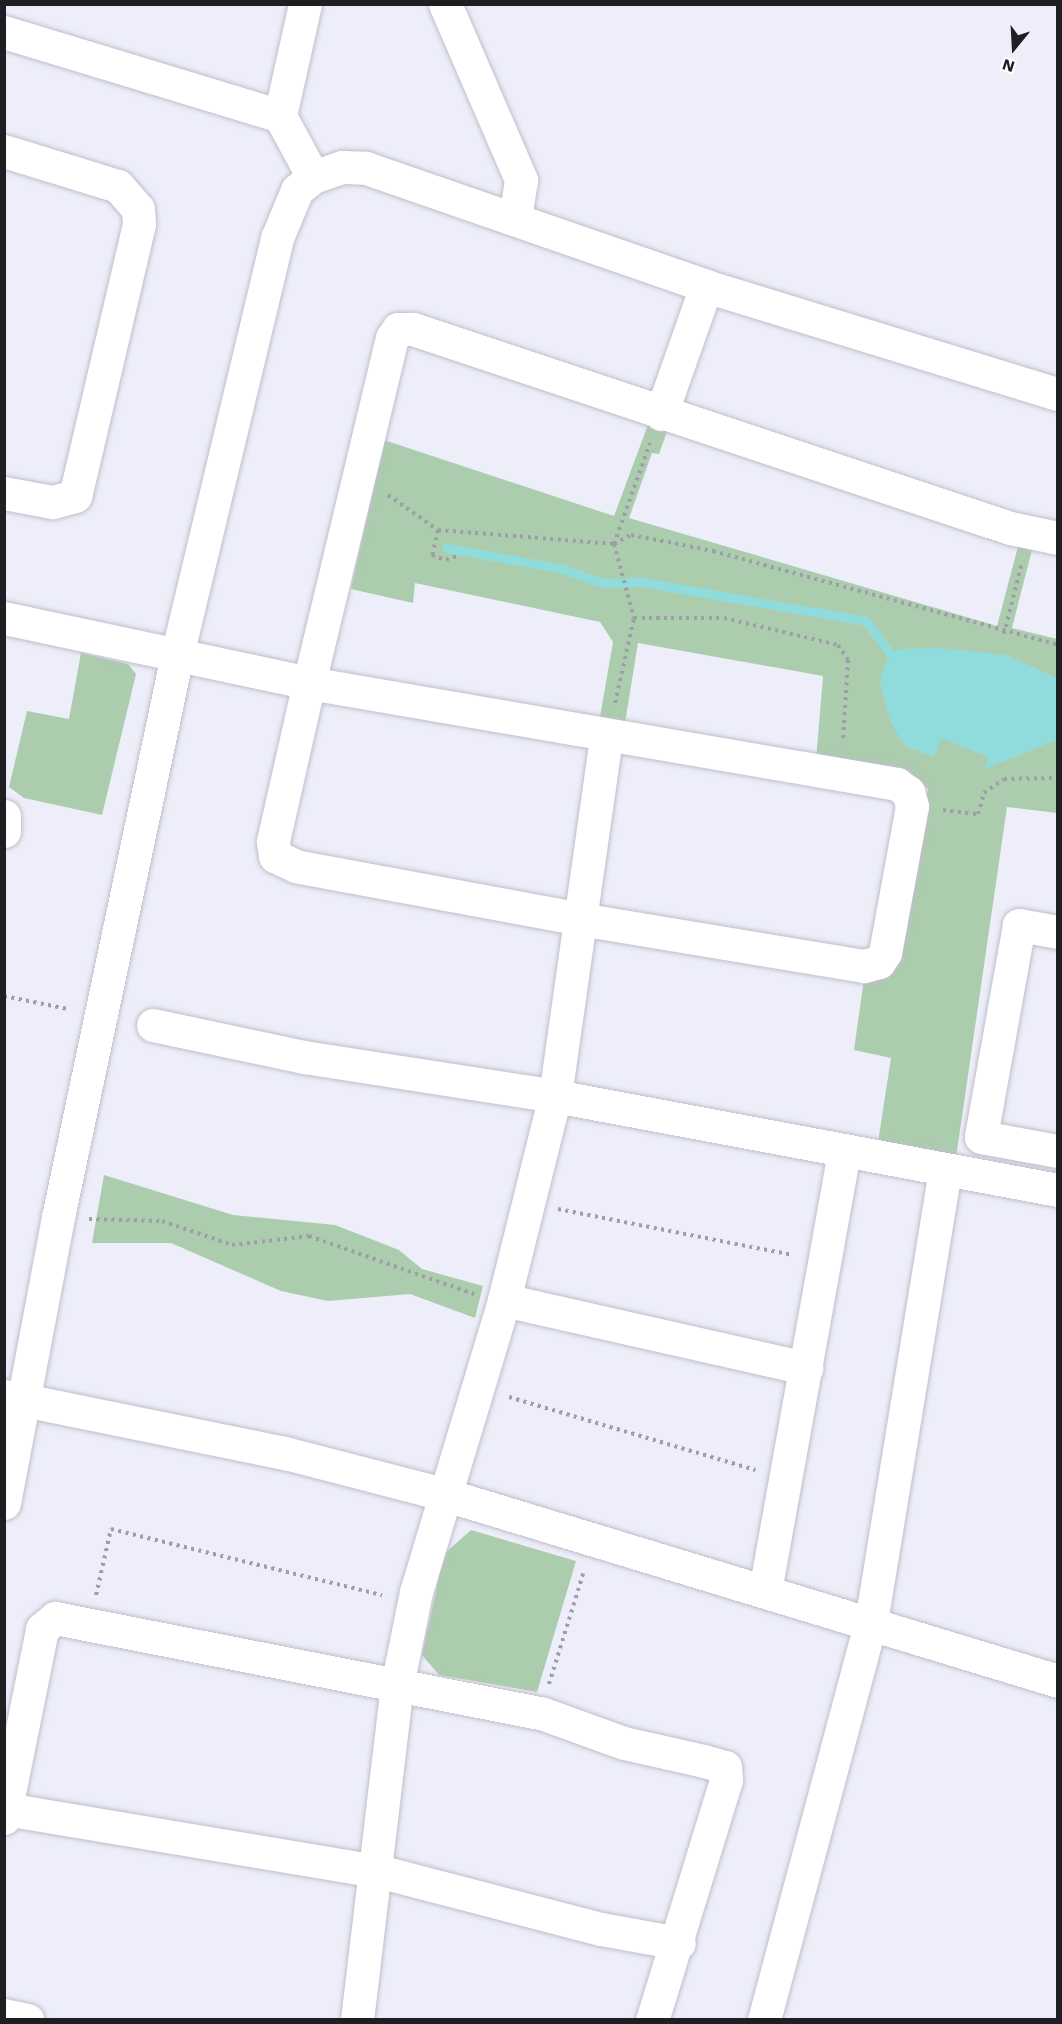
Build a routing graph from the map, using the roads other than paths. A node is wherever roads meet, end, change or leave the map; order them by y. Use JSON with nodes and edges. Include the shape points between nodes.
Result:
{"nodes":[{"id":1,"x":305,"y":4,"type":"edge"},
{"id":2,"x":445,"y":4,"type":"edge"},
{"id":3,"x":6,"y":40,"type":"edge"},
{"id":4,"x":280,"y":116,"type":"junction"},
{"id":5,"x":4,"y":151,"type":"edge"},
{"id":6,"x":313,"y":177,"type":"junction"},
{"id":7,"x":515,"y":219,"type":"junction"},
{"id":8,"x":706,"y":286,"type":"junction"},
{"id":9,"x":1058,"y":394,"type":"edge"},
{"id":10,"x":661,"y":414,"type":"junction"},
{"id":11,"x":4,"y":493,"type":"edge"},
{"id":12,"x":1044,"y":535,"type":"edge"},
{"id":13,"x":4,"y":618,"type":"edge"},
{"id":14,"x":177,"y":655,"type":"junction"},
{"id":15,"x":309,"y":683,"type":"junction"},
{"id":16,"x":606,"y":737,"type":"junction"},
{"id":17,"x":4,"y":816,"type":"edge"},
{"id":18,"x":4,"y":831,"type":"edge"},
{"id":19,"x":581,"y":919,"type":"junction"},
{"id":20,"x":1058,"y":932,"type":"edge"},
{"id":21,"x":153,"y":1025,"type":"dead end"},
{"id":22,"x":555,"y":1096,"type":"junction"},
{"id":23,"x":844,"y":1150,"type":"junction"},
{"id":24,"x":1058,"y":1151,"type":"edge"},
{"id":25,"x":945,"y":1170,"type":"junction"},
{"id":26,"x":1058,"y":1190,"type":"edge"},
{"id":27,"x":504,"y":1300,"type":"junction"},
{"id":28,"x":806,"y":1368,"type":"junction"},
{"id":29,"x":13,"y":1397,"type":"edge"},
{"id":30,"x":443,"y":1494,"type":"junction"},
{"id":31,"x":4,"y":1503,"type":"edge"},
{"id":32,"x":765,"y":1591,"type":"junction"},
{"id":33,"x":871,"y":1622,"type":"junction"},
{"id":34,"x":1058,"y":1681,"type":"edge"},
{"id":35,"x":397,"y":1686,"type":"junction"},
{"id":36,"x":5,"y":1813,"type":"edge"},
{"id":37,"x":378,"y":1870,"type":"junction"},
{"id":38,"x":679,"y":1943,"type":"junction"},
{"id":39,"x":4,"y":2015,"type":"edge"},
{"id":40,"x":27,"y":2019,"type":"edge"},
{"id":41,"x":357,"y":2019,"type":"edge"},
{"id":42,"x":652,"y":2019,"type":"edge"},
{"id":43,"x":764,"y":2019,"type":"edge"}],
"edges":[{"from":1,"to":4,"type":"street"},
{"from":2,"to":7,"type":"street","via":[[521,180]]},
{"from":3,"to":4,"type":"street"},
{"from":4,"to":6,"type":"street"},
{"from":5,"to":11,"type":"street","via":[[118,186],[138,209],[139,224],[75,496],[52,502]]},
{"from":6,"to":7,"type":"street","via":[[342,167],[366,168]]},
{"from":6,"to":14,"type":"street","via":[[297,190],[277,238]]},
{"from":7,"to":8,"type":"street"},
{"from":8,"to":9,"type":"street"},
{"from":8,"to":10,"type":"street"},
{"from":10,"to":12,"type":"street"},
{"from":10,"to":15,"type":"street","via":[[413,329],[398,329],[356,474]]},
{"from":13,"to":14,"type":"street"},
{"from":14,"to":15,"type":"street"},
{"from":14,"to":29,"type":"street"},
{"from":15,"to":16,"type":"street"},
{"from":15,"to":19,"type":"street","via":[[273,841],[275,856],[296,866]]},
{"from":16,"to":19,"type":"street"},
{"from":16,"to":19,"type":"street","via":[[897,784],[908,792],[912,806],[885,952],[879,962],[864,966]]},
{"from":17,"to":18,"type":"street"},
{"from":19,"to":22,"type":"street"},
{"from":20,"to":24,"type":"street","via":[[1019,926],[981,1137]]},
{"from":21,"to":22,"type":"street","via":[[304,1057]]},
{"from":22,"to":23,"type":"street"},
{"from":22,"to":27,"type":"street"},
{"from":23,"to":25,"type":"street"},
{"from":23,"to":28,"type":"street"},
{"from":25,"to":26,"type":"street"},
{"from":25,"to":33,"type":"street"},
{"from":27,"to":28,"type":"street"},
{"from":27,"to":30,"type":"street"},
{"from":28,"to":32,"type":"street"},
{"from":29,"to":30,"type":"street","via":[[285,1453]]},
{"from":29,"to":31,"type":"street"},
{"from":30,"to":32,"type":"street"},
{"from":30,"to":35,"type":"street"},
{"from":32,"to":33,"type":"street"},
{"from":33,"to":34,"type":"street"},
{"from":33,"to":43,"type":"street"},
{"from":35,"to":36,"type":"street","via":[[55,1618],[42,1629]]},
{"from":35,"to":37,"type":"street"},
{"from":35,"to":38,"type":"street","via":[[540,1713],[624,1743],[724,1767],[726,1780]]},
{"from":36,"to":37,"type":"street"},
{"from":37,"to":38,"type":"street","via":[[601,1929]]},
{"from":37,"to":41,"type":"street"},
{"from":38,"to":42,"type":"street"},
{"from":39,"to":40,"type":"street"}]}
